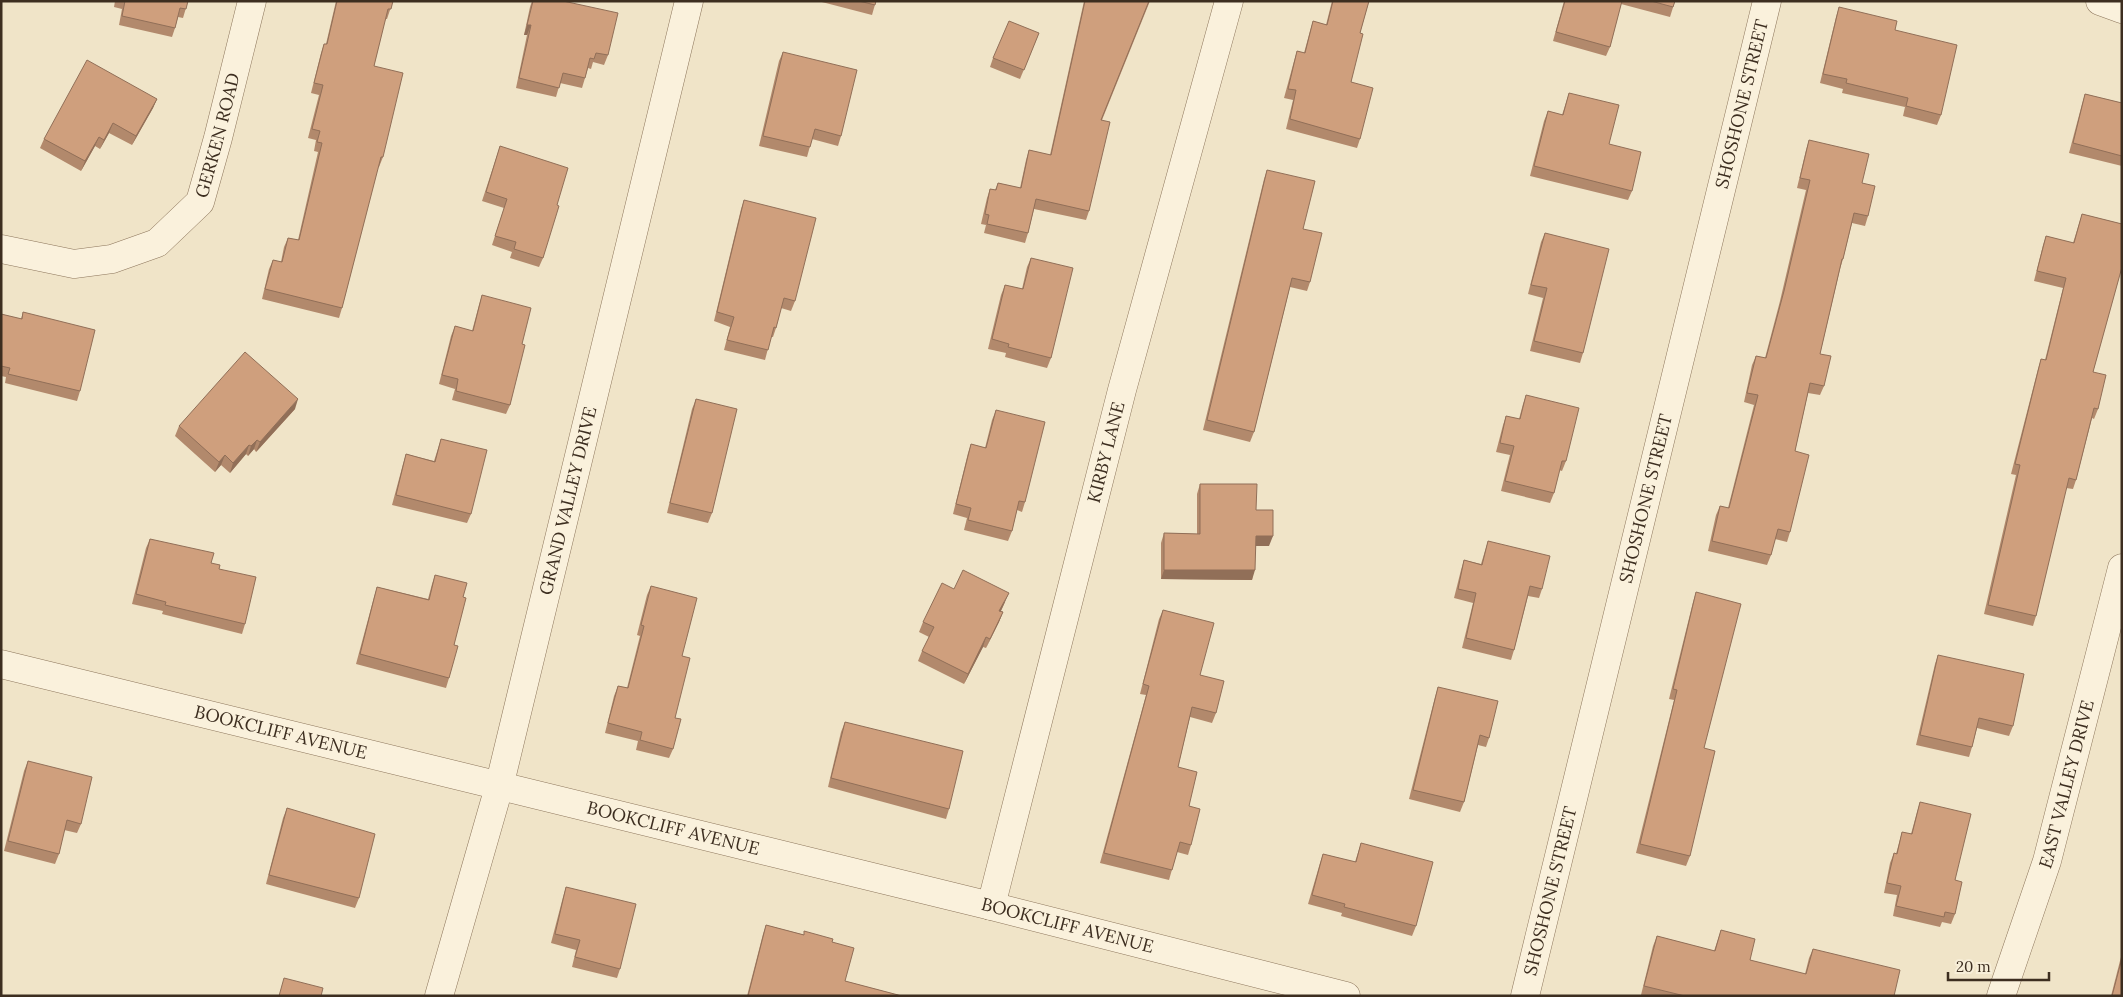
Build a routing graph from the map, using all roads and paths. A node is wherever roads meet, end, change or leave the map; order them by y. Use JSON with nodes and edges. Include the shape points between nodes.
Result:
{"nodes":[{"id":1,"x":252,"y":1,"type":"edge"},
{"id":2,"x":689,"y":1,"type":"edge"},
{"id":3,"x":1229,"y":1,"type":"edge"},
{"id":4,"x":1767,"y":1,"type":"edge"},
{"id":5,"x":2100,"y":1,"type":"edge"},
{"id":6,"x":2122,"y":8,"type":"edge"},
{"id":7,"x":1,"y":249,"type":"edge"},
{"id":8,"x":2122,"y":568,"type":"edge"},
{"id":9,"x":1,"y":664,"type":"edge"},
{"id":10,"x":498,"y":787,"type":"junction"},
{"id":11,"x":991,"y":906,"type":"junction"},
{"id":12,"x":439,"y":996,"type":"edge"},
{"id":13,"x":1346,"y":996,"type":"edge"},
{"id":14,"x":1525,"y":996,"type":"edge"},
{"id":15,"x":2001,"y":996,"type":"edge"}],
"edges":[{"from":1,"to":7,"type":"street","name":"GERKEN ROAD","via":[[200,202],[157,243],[112,259],[74,264]]},
{"from":2,"to":10,"type":"street","name":"GRAND VALLEY DRIVE"},
{"from":3,"to":11,"type":"street","name":"KIRBY LANE","via":[[1122,390]]},
{"from":4,"to":14,"type":"street","name":"SHOSHONE STREET"},
{"from":5,"to":6,"type":"street"},
{"from":8,"to":15,"type":"street","name":"EAST VALLEY DRIVE","via":[[2047,861]]},
{"from":9,"to":10,"type":"street","name":"BOOKCLIFF AVENUE"},
{"from":10,"to":11,"type":"street","name":"BOOKCLIFF AVENUE"},
{"from":10,"to":12,"type":"street","name":"GRAND VALLEY DRIVE"},
{"from":11,"to":13,"type":"street","name":"BOOKCLIFF AVENUE"}]}
